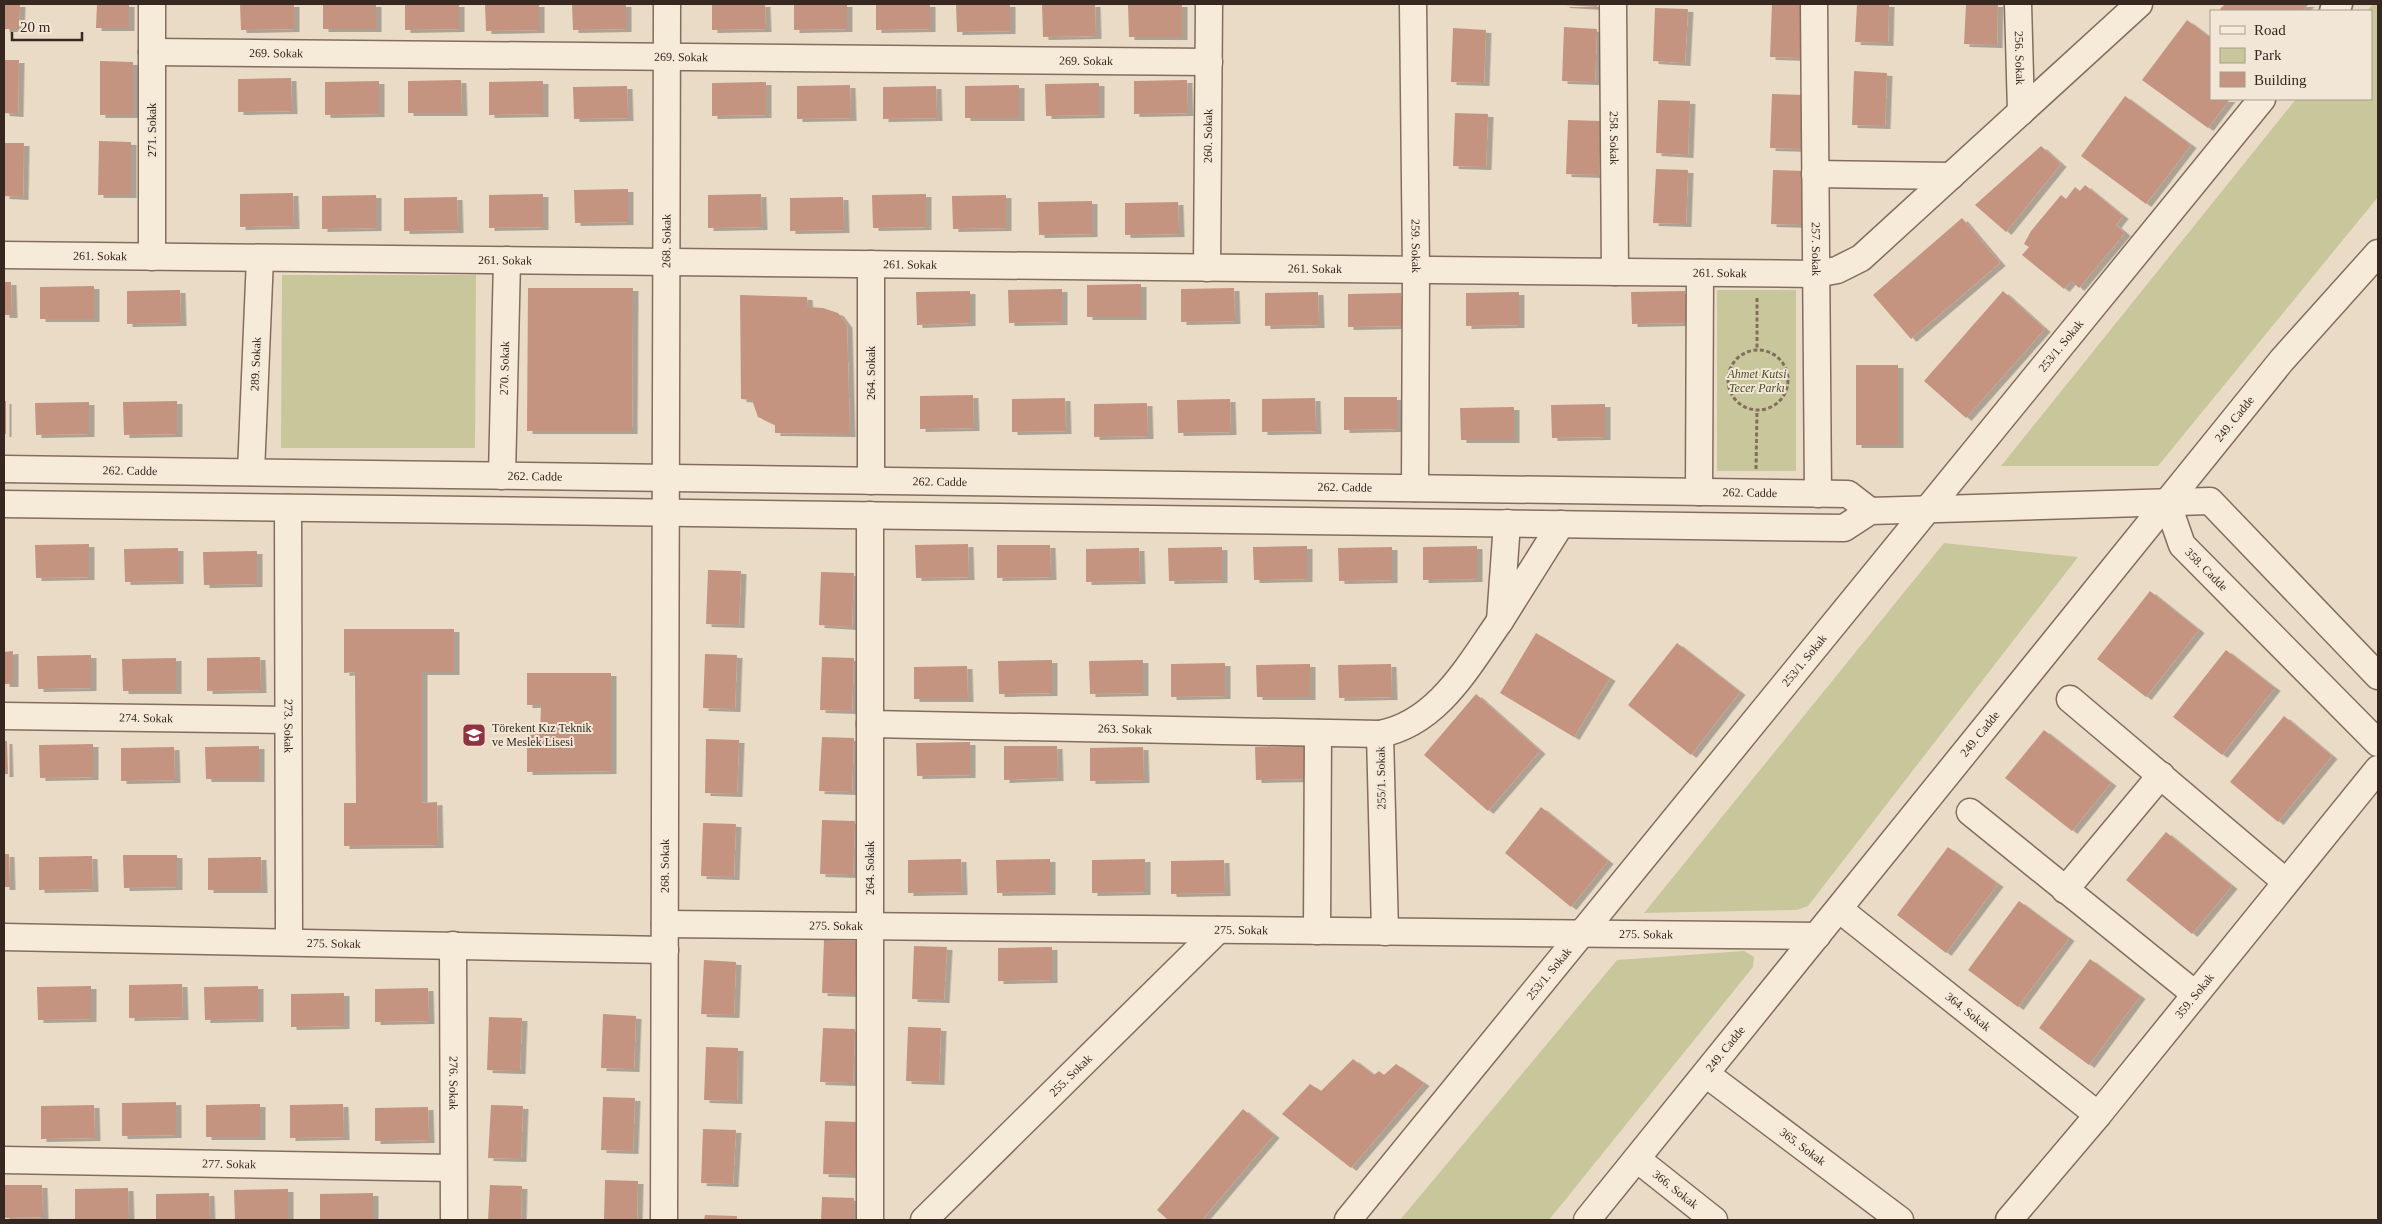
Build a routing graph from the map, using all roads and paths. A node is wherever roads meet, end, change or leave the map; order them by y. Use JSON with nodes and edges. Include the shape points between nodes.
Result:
{"nodes":[{"id":1,"x":152,"y":4,"type":"edge"},
{"id":2,"x":667,"y":4,"type":"edge"},
{"id":3,"x":1209,"y":4,"type":"edge"},
{"id":4,"x":1412,"y":4,"type":"edge"},
{"id":5,"x":1613,"y":4,"type":"edge"},
{"id":6,"x":1814,"y":4,"type":"edge"},
{"id":7,"x":2018,"y":4,"type":"edge"},
{"id":8,"x":2139,"y":4,"type":"edge"},
{"id":9,"x":152,"y":52,"type":"junction"},
{"id":10,"x":667,"y":57,"type":"junction"},
{"id":11,"x":1209,"y":62,"type":"junction"},
{"id":12,"x":2261,"y":100,"type":"edge"},
{"id":13,"x":2021,"y":112,"type":"junction"},
{"id":14,"x":1815,"y":174,"type":"junction"},
{"id":15,"x":1950,"y":176,"type":"junction"},
{"id":16,"x":2378,"y":253,"type":"edge"},
{"id":17,"x":4,"y":255,"type":"edge"},
{"id":18,"x":152,"y":257,"type":"junction"},
{"id":19,"x":260,"y":258,"type":"junction"},
{"id":20,"x":507,"y":260,"type":"junction"},
{"id":21,"x":666,"y":262,"type":"junction"},
{"id":22,"x":871,"y":264,"type":"junction"},
{"id":23,"x":1207,"y":268,"type":"junction"},
{"id":24,"x":1416,"y":270,"type":"junction"},
{"id":25,"x":1615,"y":272,"type":"junction"},
{"id":26,"x":1700,"y":273,"type":"junction"},
{"id":27,"x":1757,"y":274,"type":"junction"},
{"id":28,"x":1816,"y":274,"type":"junction"},
{"id":29,"x":1757,"y":350,"type":"junction"},
{"id":30,"x":1757,"y":410,"type":"junction"},
{"id":31,"x":4,"y":469,"type":"edge"},
{"id":32,"x":251,"y":472,"type":"junction"},
{"id":33,"x":502,"y":476,"type":"junction"},
{"id":34,"x":666,"y":478,"type":"junction"},
{"id":35,"x":871,"y":481,"type":"junction"},
{"id":36,"x":1415,"y":488,"type":"junction"},
{"id":37,"x":1699,"y":492,"type":"junction"},
{"id":38,"x":1756,"y":493,"type":"junction"},
{"id":39,"x":1818,"y":494,"type":"junction"},
{"id":40,"x":2167,"y":502,"type":"junction"},
{"id":41,"x":4,"y":504,"type":"edge"},
{"id":42,"x":288,"y":508,"type":"junction"},
{"id":43,"x":1927,"y":510,"type":"junction"},
{"id":44,"x":1870,"y":511,"type":"junction"},
{"id":45,"x":666,"y":513,"type":"junction"},
{"id":46,"x":870,"y":515,"type":"junction"},
{"id":47,"x":1507,"y":523,"type":"junction"},
{"id":48,"x":1562,"y":524,"type":"junction"},
{"id":49,"x":1500,"y":621,"type":"junction"},
{"id":50,"x":2378,"y":676,"type":"edge"},
{"id":51,"x":2070,"y":699,"type":"dead end"},
{"id":52,"x":4,"y":716,"type":"edge"},
{"id":53,"x":288,"y":720,"type":"junction"},
{"id":54,"x":870,"y":724,"type":"junction"},
{"id":55,"x":1318,"y":733,"type":"junction"},
{"id":56,"x":1380,"y":734,"type":"junction"},
{"id":57,"x":2378,"y":743,"type":"edge"},
{"id":58,"x":2378,"y":769,"type":"edge"},
{"id":59,"x":2161,"y":774,"type":"junction"},
{"id":60,"x":1970,"y":812,"type":"dead end"},
{"id":61,"x":2286,"y":882,"type":"junction"},
{"id":62,"x":2065,"y":890,"type":"junction"},
{"id":63,"x":1839,"y":909,"type":"junction"},
{"id":64,"x":870,"y":926,"type":"junction"},
{"id":65,"x":1218,"y":930,"type":"junction"},
{"id":66,"x":1317,"y":931,"type":"junction"},
{"id":67,"x":1385,"y":932,"type":"junction"},
{"id":68,"x":1580,"y":934,"type":"junction"},
{"id":69,"x":1817,"y":936,"type":"junction"},
{"id":70,"x":4,"y":937,"type":"edge"},
{"id":71,"x":665,"y":937,"type":"junction"},
{"id":72,"x":289,"y":942,"type":"junction"},
{"id":73,"x":453,"y":946,"type":"junction"},
{"id":74,"x":2196,"y":994,"type":"junction"},
{"id":75,"x":1706,"y":1074,"type":"junction"},
{"id":76,"x":2098,"y":1115,"type":"junction"},
{"id":77,"x":1637,"y":1159,"type":"junction"},
{"id":78,"x":4,"y":1160,"type":"edge"},
{"id":79,"x":453,"y":1168,"type":"junction"},
{"id":80,"x":454,"y":1220,"type":"edge"},
{"id":81,"x":664,"y":1220,"type":"edge"},
{"id":82,"x":870,"y":1220,"type":"edge"},
{"id":83,"x":924,"y":1220,"type":"edge"},
{"id":84,"x":1348,"y":1220,"type":"edge"},
{"id":85,"x":1587,"y":1220,"type":"edge"},
{"id":86,"x":1714,"y":1220,"type":"edge"},
{"id":87,"x":1900,"y":1220,"type":"edge"},
{"id":88,"x":2009,"y":1220,"type":"edge"}],
"edges":[{"from":1,"to":9,"type":"street","name":"271. Sokak"},
{"from":2,"to":10,"type":"street","name":"268. Sokak"},
{"from":3,"to":11,"type":"street","name":"260. Sokak"},
{"from":4,"to":24,"type":"street","name":"259. Sokak"},
{"from":5,"to":25,"type":"street","name":"258. Sokak"},
{"from":6,"to":14,"type":"street","name":"257. Sokak"},
{"from":7,"to":13,"type":"street","name":"256. Sokak"},
{"from":8,"to":13,"type":"street","name":"261. Sokak"},
{"from":9,"to":10,"type":"street","name":"269. Sokak"},
{"from":9,"to":18,"type":"street","name":"271. Sokak"},
{"from":10,"to":11,"type":"street","name":"269. Sokak"},
{"from":10,"to":21,"type":"street","name":"268. Sokak"},
{"from":11,"to":23,"type":"street","name":"260. Sokak"},
{"from":12,"to":43,"type":"street","name":"253/1. Sokak"},
{"from":13,"to":15,"type":"street","name":"261. Sokak"},
{"from":14,"to":15,"type":"street"},
{"from":14,"to":28,"type":"street","name":"257. Sokak"},
{"from":15,"to":28,"type":"street","name":"261. Sokak","via":[[1861,258],[1838,270]]},
{"from":16,"to":40,"type":"street","name":"249. Cadde","via":[[2282,360]]},
{"from":17,"to":18,"type":"street","name":"261. Sokak"},
{"from":18,"to":19,"type":"street","name":"261. Sokak"},
{"from":19,"to":20,"type":"street","name":"261. Sokak"},
{"from":19,"to":32,"type":"street","name":"289. Sokak"},
{"from":20,"to":21,"type":"street","name":"261. Sokak"},
{"from":20,"to":33,"type":"street","name":"270. Sokak"},
{"from":21,"to":22,"type":"street","name":"261. Sokak"},
{"from":21,"to":34,"type":"street","name":"268. Sokak"},
{"from":22,"to":23,"type":"street","name":"261. Sokak"},
{"from":22,"to":35,"type":"street","name":"264. Sokak"},
{"from":23,"to":24,"type":"street","name":"261. Sokak"},
{"from":24,"to":25,"type":"street","name":"261. Sokak"},
{"from":24,"to":36,"type":"street","name":"259. Sokak"},
{"from":25,"to":26,"type":"street","name":"261. Sokak"},
{"from":26,"to":27,"type":"street","name":"261. Sokak"},
{"from":26,"to":37,"type":"street"},
{"from":27,"to":28,"type":"street","name":"261. Sokak"},
{"from":27,"to":29,"type":"path"},
{"from":28,"to":39,"type":"street","name":"257. Sokak"},
{"from":29,"to":30,"type":"path","via":[[1742,354],[1734,361],[1727,380],[1734,400]]},
{"from":29,"to":30,"type":"path","via":[[1778,357],[1784,364],[1788,384],[1780,401],[1772,407]]},
{"from":30,"to":38,"type":"path"},
{"from":31,"to":32,"type":"street","name":"262. Cadde"},
{"from":32,"to":33,"type":"street","name":"262. Cadde"},
{"from":33,"to":34,"type":"street","name":"262. Cadde"},
{"from":34,"to":35,"type":"street","name":"262. Cadde"},
{"from":34,"to":45,"type":"street","name":"268. Sokak"},
{"from":35,"to":36,"type":"street","name":"262. Cadde"},
{"from":36,"to":37,"type":"street","name":"262. Cadde"},
{"from":37,"to":38,"type":"street","name":"262. Cadde"},
{"from":38,"to":39,"type":"street","name":"262. Cadde"},
{"from":39,"to":44,"type":"street","name":"262. Cadde","via":[[1848,494]]},
{"from":40,"to":43,"type":"street"},
{"from":40,"to":50,"type":"street","via":[[2210,502]]},
{"from":40,"to":57,"type":"street","name":"358. Cadde","via":[[2182,545]]},
{"from":40,"to":63,"type":"street","name":"249. Cadde"},
{"from":41,"to":42,"type":"street"},
{"from":42,"to":45,"type":"street"},
{"from":42,"to":53,"type":"street","name":"273. Sokak"},
{"from":43,"to":44,"type":"street"},
{"from":43,"to":68,"type":"street","name":"253/1. Sokak"},
{"from":44,"to":48,"type":"street","via":[[1844,528]]},
{"from":45,"to":46,"type":"street"},
{"from":45,"to":71,"type":"street","name":"268. Sokak"},
{"from":46,"to":47,"type":"street"},
{"from":46,"to":54,"type":"street","name":"264. Sokak"},
{"from":47,"to":48,"type":"street"},
{"from":47,"to":49,"type":"street"},
{"from":48,"to":49,"type":"street","name":"255/1. Sokak"},
{"from":49,"to":56,"type":"street","name":"255/1. Sokak","via":[[1450,690],[1431,710],[1397,731]]},
{"from":51,"to":59,"type":"street"},
{"from":52,"to":53,"type":"street","name":"274. Sokak"},
{"from":53,"to":72,"type":"street","name":"273. Sokak"},
{"from":54,"to":55,"type":"street","name":"263. Sokak"},
{"from":54,"to":64,"type":"street","name":"264. Sokak"},
{"from":55,"to":56,"type":"street","name":"263. Sokak"},
{"from":55,"to":66,"type":"street"},
{"from":56,"to":67,"type":"street","name":"255/1. Sokak"},
{"from":58,"to":61,"type":"street","name":"359. Sokak"},
{"from":59,"to":61,"type":"street"},
{"from":59,"to":62,"type":"street"},
{"from":60,"to":62,"type":"street"},
{"from":61,"to":74,"type":"street","name":"359. Sokak"},
{"from":62,"to":74,"type":"street"},
{"from":63,"to":69,"type":"street","name":"249. Cadde"},
{"from":63,"to":76,"type":"street","name":"364. Sokak"},
{"from":64,"to":65,"type":"street","name":"275. Sokak"},
{"from":64,"to":71,"type":"street","name":"275. Sokak"},
{"from":64,"to":82,"type":"street","name":"264. Sokak"},
{"from":65,"to":66,"type":"street","name":"275. Sokak"},
{"from":65,"to":83,"type":"street","name":"255. Sokak"},
{"from":66,"to":67,"type":"street","name":"275. Sokak"},
{"from":67,"to":68,"type":"street","name":"275. Sokak"},
{"from":68,"to":69,"type":"street","name":"275. Sokak"},
{"from":68,"to":84,"type":"street","name":"253/1. Sokak"},
{"from":69,"to":75,"type":"street","name":"249. Cadde"},
{"from":70,"to":72,"type":"street","name":"275. Sokak"},
{"from":71,"to":73,"type":"street","name":"275. Sokak"},
{"from":71,"to":81,"type":"street","name":"268. Sokak"},
{"from":72,"to":73,"type":"street","name":"275. Sokak"},
{"from":73,"to":79,"type":"street","name":"276. Sokak"},
{"from":74,"to":76,"type":"street","name":"359. Sokak"},
{"from":75,"to":77,"type":"street","name":"249. Cadde"},
{"from":75,"to":87,"type":"street","name":"365. Sokak"},
{"from":76,"to":88,"type":"street","name":"359. Sokak"},
{"from":77,"to":85,"type":"street","name":"249. Cadde"},
{"from":77,"to":86,"type":"street","name":"366. Sokak"},
{"from":78,"to":79,"type":"street","name":"277. Sokak"},
{"from":79,"to":80,"type":"street","name":"276. Sokak"}]}
